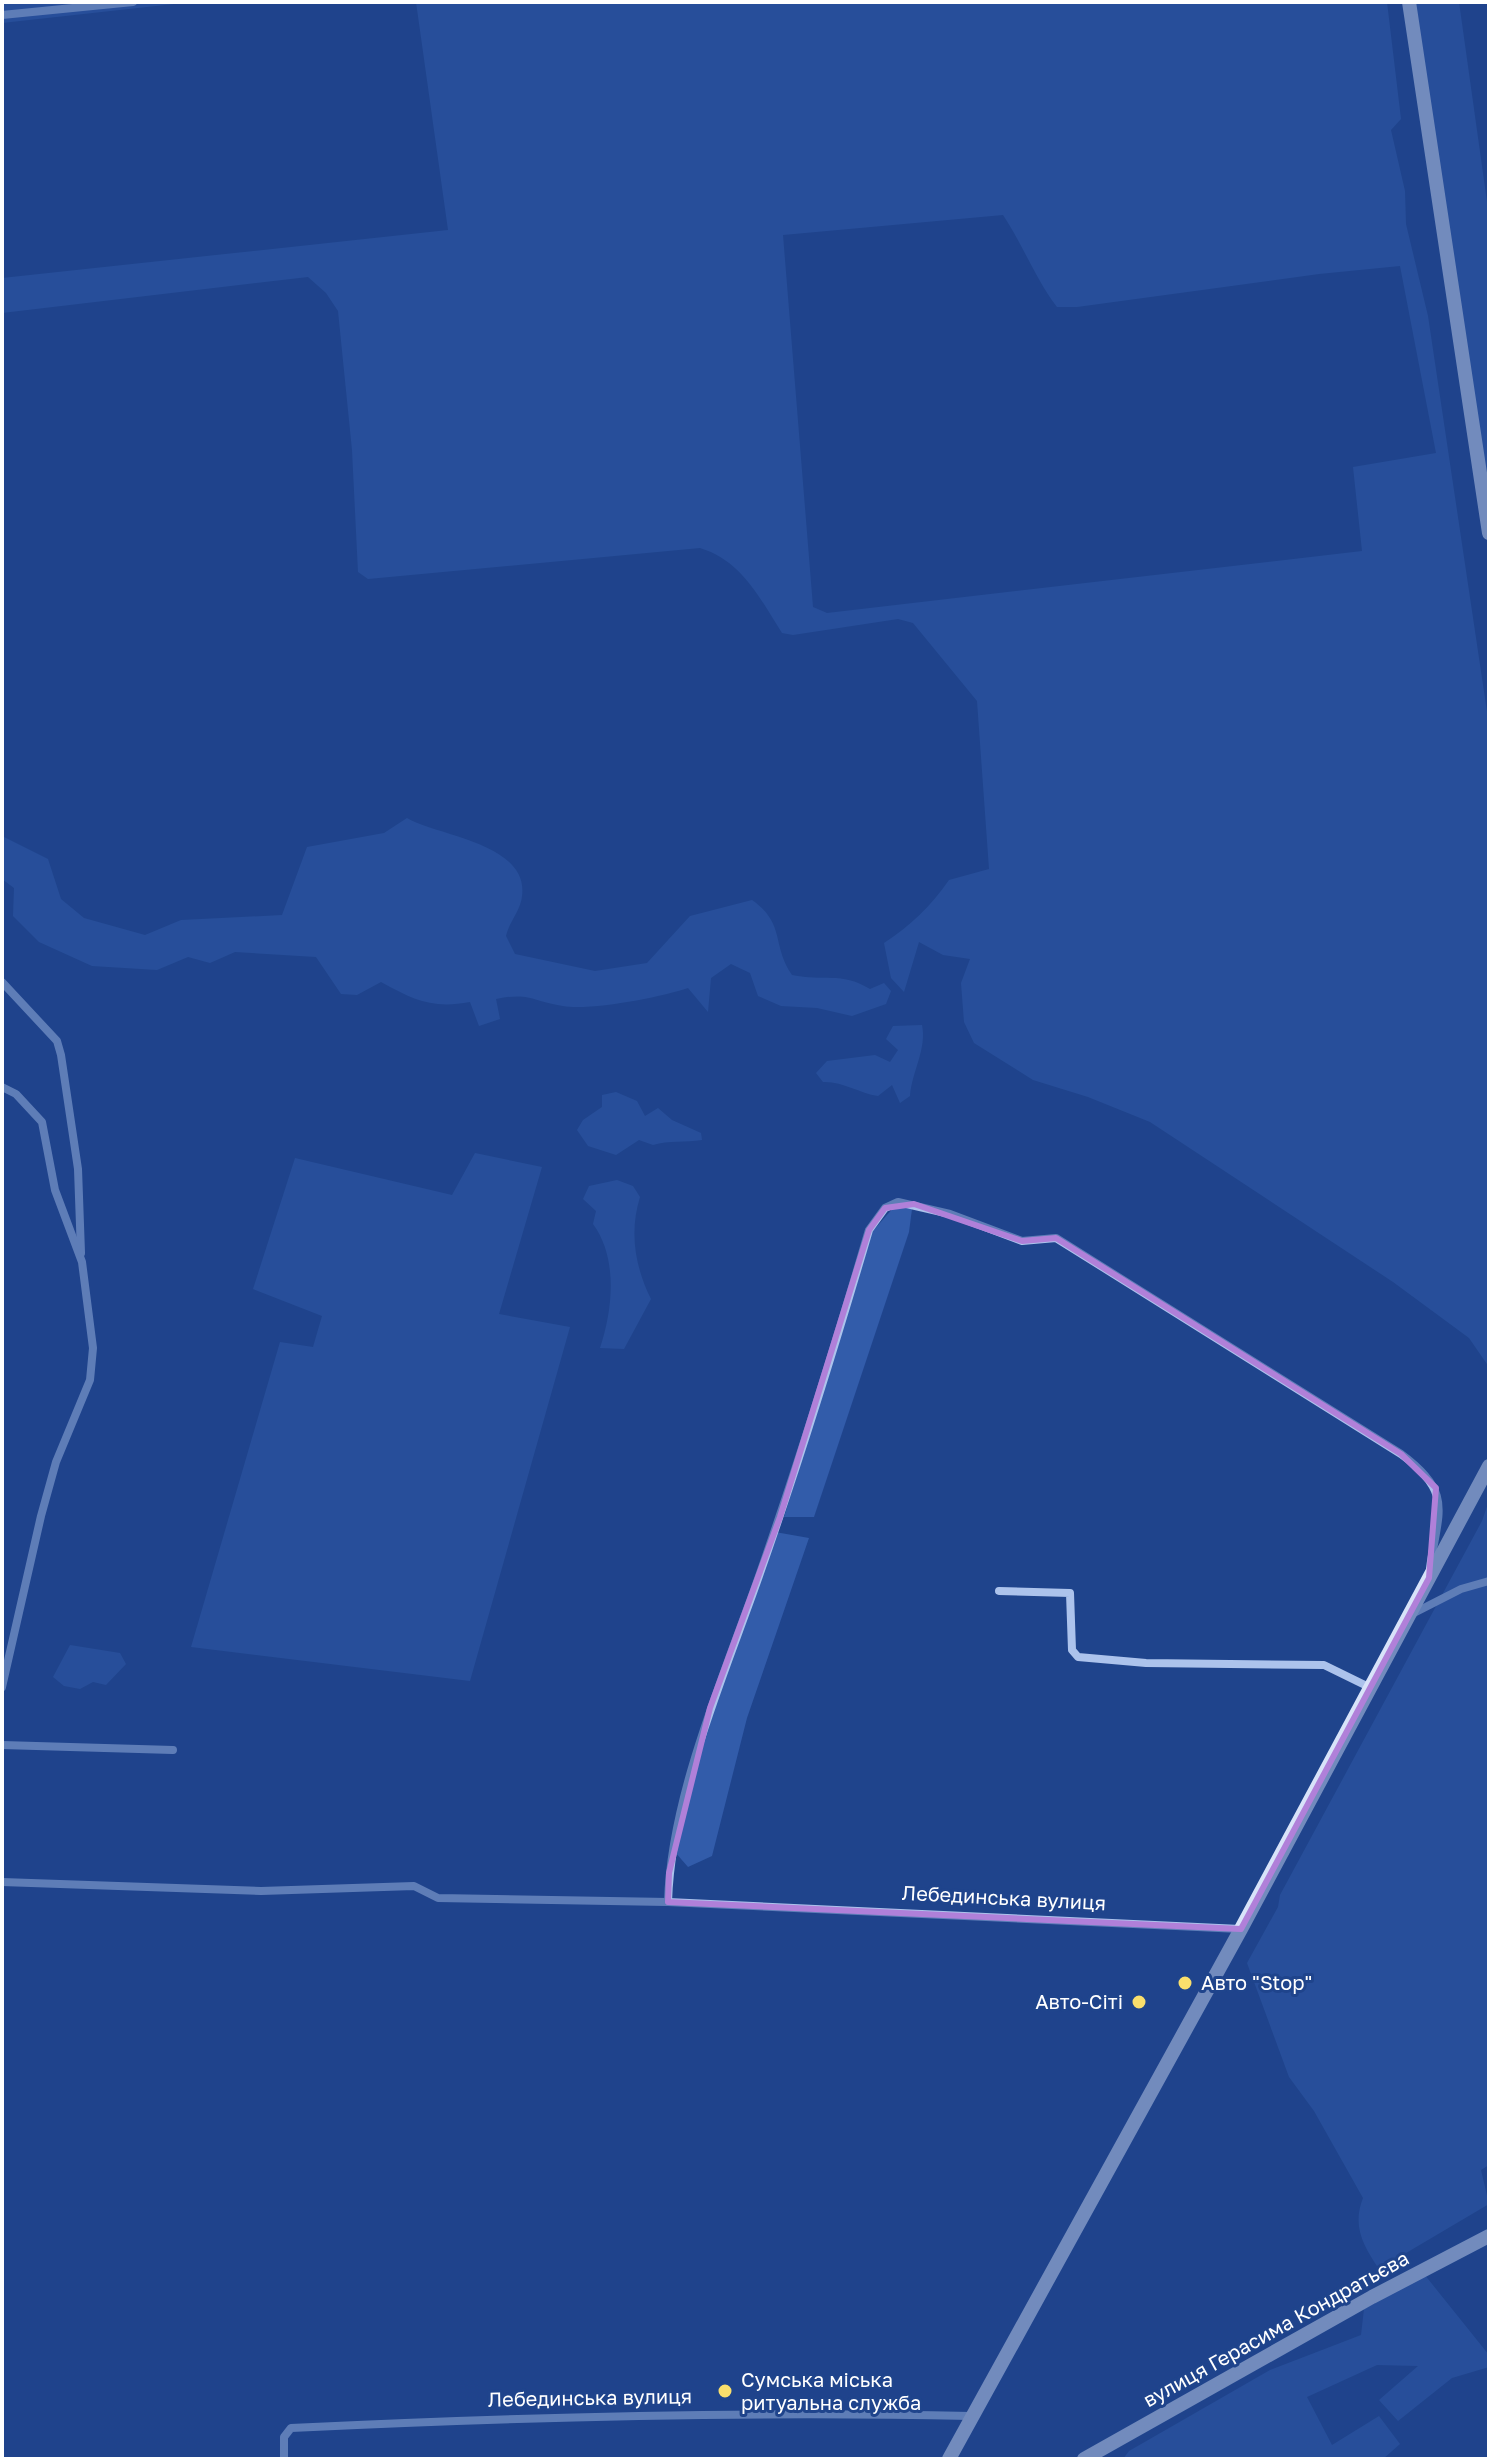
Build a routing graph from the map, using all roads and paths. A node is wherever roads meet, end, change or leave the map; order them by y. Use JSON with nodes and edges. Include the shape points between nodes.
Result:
{"nodes":[{"id":1,"x":133,"y":2,"type":"edge"},
{"id":2,"x":1409,"y":2,"type":"edge"},
{"id":3,"x":2,"y":15,"type":"edge"},
{"id":4,"x":1489,"y":533,"type":"edge"},
{"id":5,"x":2,"y":982,"type":"edge"},
{"id":6,"x":2,"y":1087,"type":"edge"},
{"id":7,"x":82,"y":1262,"type":"junction"},
{"id":8,"x":1489,"y":1466,"type":"edge"},
{"id":9,"x":1429,"y":1578,"type":"junction"},
{"id":10,"x":1489,"y":1581,"type":"edge"},
{"id":11,"x":999,"y":1591,"type":"dead end"},
{"id":12,"x":1408,"y":1616,"type":"junction"},
{"id":13,"x":2,"y":1687,"type":"edge"},
{"id":14,"x":1371,"y":1688,"type":"junction"},
{"id":15,"x":2,"y":1745,"type":"edge"},
{"id":16,"x":173,"y":1750,"type":"dead end"},
{"id":17,"x":2,"y":1882,"type":"edge"},
{"id":18,"x":668,"y":1902,"type":"junction"},
{"id":19,"x":1241,"y":1929,"type":"junction"},
{"id":20,"x":1489,"y":2236,"type":"edge"},
{"id":21,"x":971,"y":2416,"type":"junction"},
{"id":22,"x":284,"y":2459,"type":"edge"},
{"id":23,"x":949,"y":2459,"type":"edge"},
{"id":24,"x":1084,"y":2459,"type":"edge"}],
"edges":[{"from":1,"to":3,"type":"street"},
{"from":2,"to":4,"type":"street"},
{"from":5,"to":7,"type":"street","via":[[57,1041],[61,1055],[78,1169]]},
{"from":6,"to":7,"type":"street","via":[[42,1122],[55,1190]]},
{"from":7,"to":13,"type":"street","via":[[93,1348],[90,1380],[56,1462]]},
{"from":8,"to":9,"type":"street"},
{"from":9,"to":12,"type":"street"},
{"from":9,"to":18,"type":"street","via":[[1436,1488],[1401,1454],[1056,1238],[1022,1241],[950,1214],[898,1202],[885,1208],[869,1230],[775,1532],[710,1708],[669,1873]]},
{"from":10,"to":12,"type":"street"},
{"from":11,"to":14,"type":"street","via":[[1070,1593],[1072,1650],[1078,1657],[1324,1665]]},
{"from":12,"to":14,"type":"street"},
{"from":14,"to":19,"type":"street"},
{"from":15,"to":16,"type":"street"},
{"from":17,"to":18,"type":"street","name":"Лебединська вулиця","via":[[261,1891],[414,1886],[438,1898]]},
{"from":18,"to":19,"type":"street","name":"Лебединська вулиця"},
{"from":19,"to":21,"type":"street"},
{"from":20,"to":24,"type":"street","name":"вулиця Герасима Кондратьєва"},
{"from":21,"to":22,"type":"street","name":"Лебединська вулиця","via":[[460,2420],[291,2428],[284,2437]]},
{"from":21,"to":23,"type":"street"}]}
